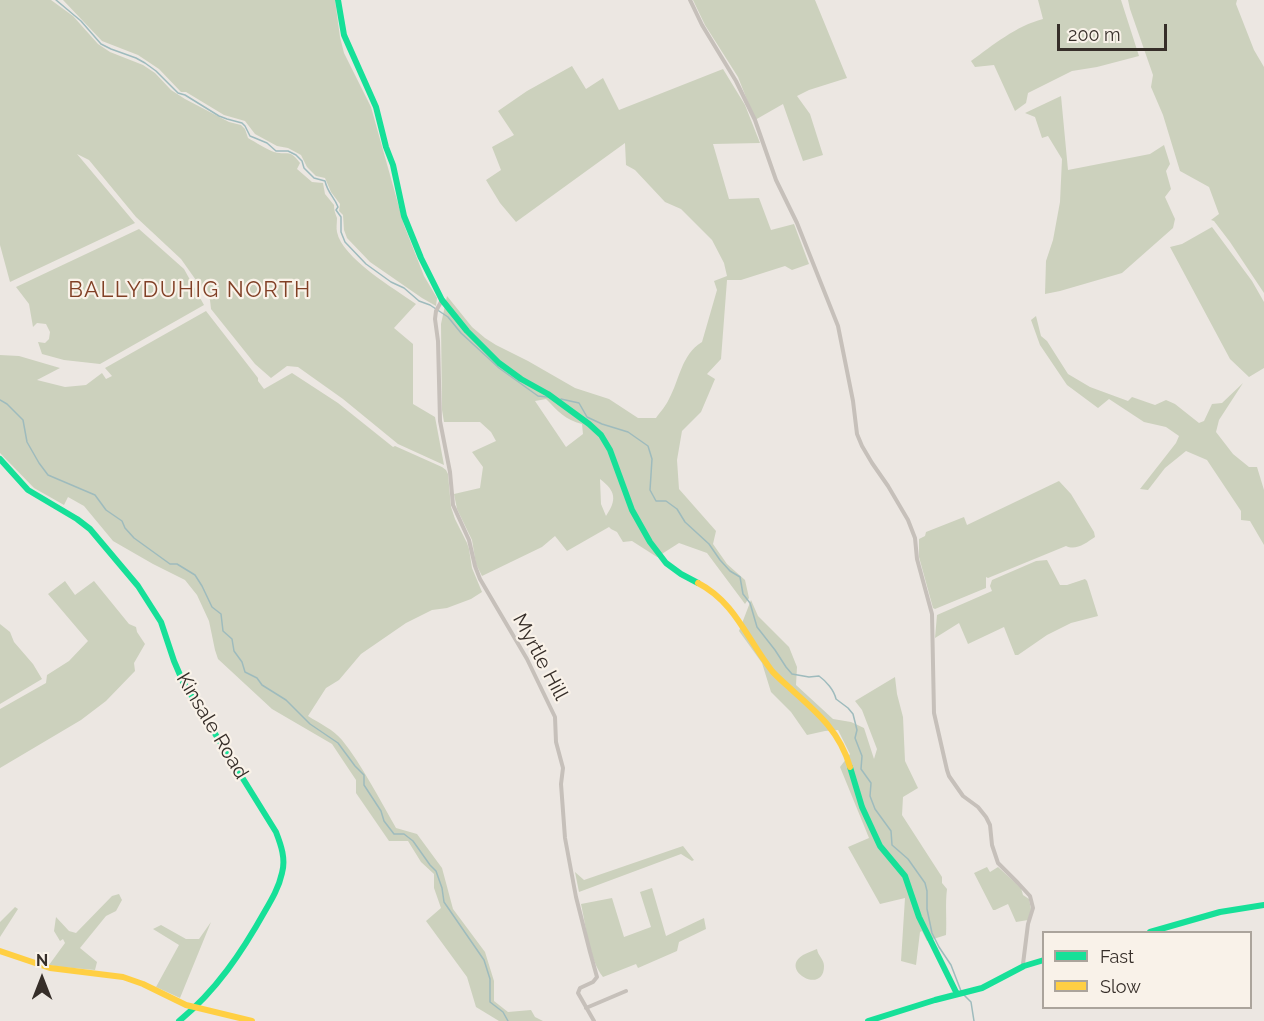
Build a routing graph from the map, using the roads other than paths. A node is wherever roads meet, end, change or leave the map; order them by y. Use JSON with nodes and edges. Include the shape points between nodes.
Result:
{"nodes":[{"id":1,"x":338,"y":0,"type":"edge"},
{"id":2,"x":690,"y":0,"type":"edge"},
{"id":3,"x":442,"y":300,"type":"junction"},
{"id":4,"x":0,"y":459,"type":"edge"},
{"id":5,"x":1264,"y":905,"type":"edge"},
{"id":6,"x":1156,"y":931,"type":"edge"},
{"id":7,"x":0,"y":951,"type":"edge"},
{"id":8,"x":1042,"y":961,"type":"edge"},
{"id":9,"x":1024,"y":966,"type":"junction"},
{"id":10,"x":626,"y":991,"type":"dead end"},
{"id":11,"x":961,"y":993,"type":"junction"},
{"id":12,"x":195,"y":1008,"type":"junction"},
{"id":13,"x":586,"y":1008,"type":"junction"},
{"id":14,"x":179,"y":1021,"type":"edge"},
{"id":15,"x":252,"y":1021,"type":"edge"},
{"id":16,"x":594,"y":1021,"type":"edge"},
{"id":17,"x":868,"y":1021,"type":"edge"}],
"edges":[{"from":1,"to":3,"type":"street","via":[[344,35],[371,94],[404,216]]},
{"from":2,"to":9,"type":"street","via":[[755,120],[838,326],[857,434],[915,538],[932,614],[934,713],[947,770],[963,796],[986,817],[998,863],[1029,896],[1033,908]]},
{"from":3,"to":11,"type":"street","via":[[467,331],[512,373],[596,430],[606,442],[632,510],[666,563],[721,598],[773,672],[836,734],[876,837],[910,885],[919,917]]},
{"from":3,"to":13,"type":"street","name":"Myrtle Hill","via":[[435,325],[439,413],[453,505],[469,540],[480,579],[527,659],[555,717],[563,768],[565,838],[597,974],[594,982],[578,990]]},
{"from":4,"to":12,"type":"street","name":"Kinsale Road","via":[[31,492],[90,529],[145,596],[161,622],[183,682],[276,832],[283,871],[278,887],[233,964]]},
{"from":5,"to":6,"type":"street","via":[[1208,915]]},
{"from":7,"to":12,"type":"street","via":[[50,968],[123,977]]},
{"from":8,"to":9,"type":"street"},
{"from":9,"to":11,"type":"street","via":[[982,988]]},
{"from":10,"to":13,"type":"street"},
{"from":11,"to":17,"type":"street"},
{"from":12,"to":14,"type":"street","name":"Kinsale Road"},
{"from":12,"to":15,"type":"street"},
{"from":13,"to":16,"type":"street"}]}
